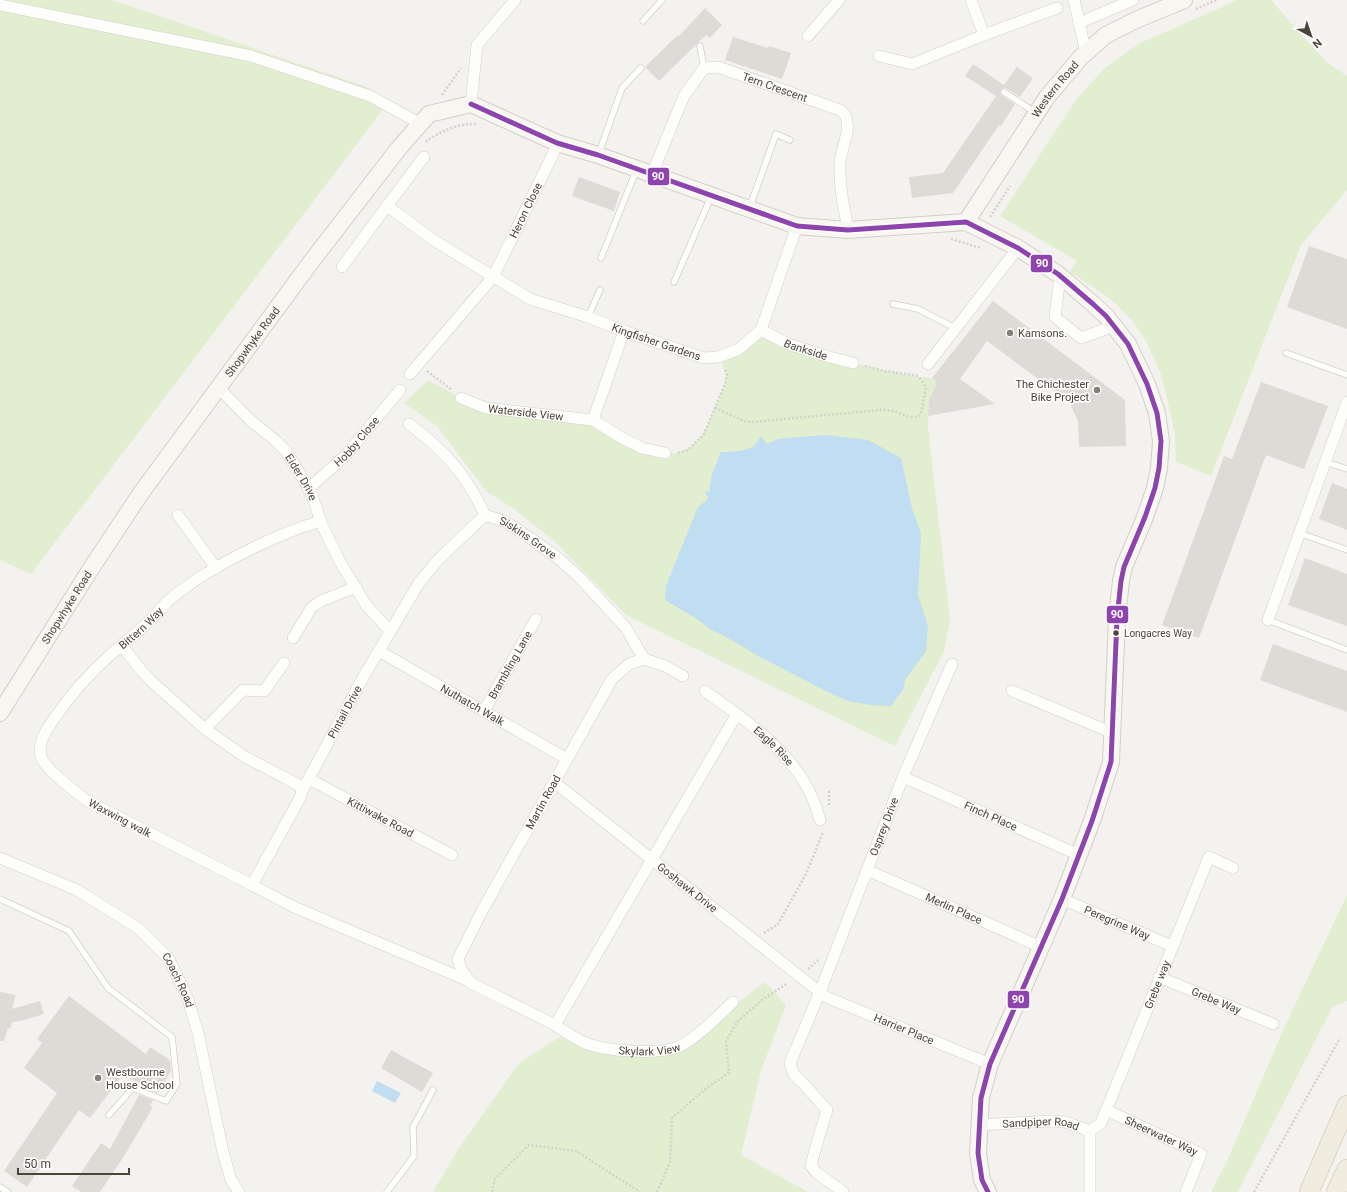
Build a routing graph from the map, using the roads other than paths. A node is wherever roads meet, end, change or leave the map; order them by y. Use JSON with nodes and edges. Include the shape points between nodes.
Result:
{"nodes":[{"id":1,"x":515,"y":0,"type":"edge"},
{"id":2,"x":662,"y":0,"type":"edge"},
{"id":3,"x":839,"y":0,"type":"edge"},
{"id":4,"x":971,"y":0,"type":"edge"},
{"id":5,"x":1074,"y":0,"type":"edge"},
{"id":6,"x":1133,"y":0,"type":"edge"},
{"id":7,"x":0,"y":5,"type":"edge"},
{"id":8,"x":1187,"y":5,"type":"edge"},
{"id":9,"x":1056,"y":8,"type":"dead end"},
{"id":10,"x":642,"y":21,"type":"dead end"},
{"id":11,"x":1079,"y":23,"type":"junction"},
{"id":12,"x":984,"y":35,"type":"junction"},
{"id":13,"x":808,"y":36,"type":"dead end"},
{"id":14,"x":700,"y":46,"type":"dead end"},
{"id":15,"x":1086,"y":53,"type":"junction"},
{"id":16,"x":879,"y":56,"type":"dead end"},
{"id":17,"x":641,"y":68,"type":"dead end"},
{"id":18,"x":704,"y":68,"type":"junction"},
{"id":19,"x":1004,"y":92,"type":"dead end"},
{"id":20,"x":471,"y":104,"type":"junction"},
{"id":21,"x":1036,"y":113,"type":"junction"},
{"id":22,"x":425,"y":119,"type":"junction"},
{"id":23,"x":790,"y":140,"type":"dead end"},
{"id":24,"x":557,"y":143,"type":"junction"},
{"id":25,"x":598,"y":155,"type":"junction"},
{"id":26,"x":424,"y":158,"type":"dead end"},
{"id":27,"x":637,"y":168,"type":"junction"},
{"id":28,"x":652,"y":174,"type":"junction"},
{"id":29,"x":712,"y":195,"type":"junction"},
{"id":30,"x":387,"y":206,"type":"junction"},
{"id":31,"x":749,"y":209,"type":"junction"},
{"id":32,"x":966,"y":222,"type":"junction"},
{"id":33,"x":796,"y":226,"type":"junction"},
{"id":34,"x":848,"y":230,"type":"junction"},
{"id":35,"x":1018,"y":248,"type":"junction"},
{"id":36,"x":601,"y":258,"type":"dead end"},
{"id":37,"x":342,"y":267,"type":"dead end"},
{"id":38,"x":493,"y":276,"type":"junction"},
{"id":39,"x":1060,"y":276,"type":"junction"},
{"id":40,"x":674,"y":282,"type":"dead end"},
{"id":41,"x":600,"y":290,"type":"dead end"},
{"id":42,"x":893,"y":304,"type":"dead end"},
{"id":43,"x":588,"y":317,"type":"junction"},
{"id":44,"x":1114,"y":326,"type":"junction"},
{"id":45,"x":955,"y":328,"type":"junction"},
{"id":46,"x":761,"y":330,"type":"junction"},
{"id":47,"x":624,"y":331,"type":"junction"},
{"id":48,"x":1286,"y":353,"type":"dead end"},
{"id":49,"x":853,"y":363,"type":"road end"},
{"id":50,"x":928,"y":364,"type":"road end"},
{"id":51,"x":410,"y":374,"type":"dead end"},
{"id":52,"x":1347,"y":375,"type":"edge"},
{"id":53,"x":218,"y":387,"type":"junction"},
{"id":54,"x":400,"y":390,"type":"dead end"},
{"id":55,"x":461,"y":398,"type":"road end"},
{"id":56,"x":1347,"y":402,"type":"edge"},
{"id":57,"x":593,"y":420,"type":"junction"},
{"id":58,"x":409,"y":424,"type":"dead end"},
{"id":59,"x":665,"y":453,"type":"road end"},
{"id":60,"x":1325,"y":462,"type":"junction"},
{"id":61,"x":1347,"y":469,"type":"edge"},
{"id":62,"x":308,"y":489,"type":"junction"},
{"id":63,"x":178,"y":515,"type":"dead end"},
{"id":64,"x":484,"y":515,"type":"junction"},
{"id":65,"x":321,"y":521,"type":"junction"},
{"id":66,"x":1299,"y":532,"type":"junction"},
{"id":67,"x":1347,"y":550,"type":"edge"},
{"id":68,"x":216,"y":568,"type":"junction"},
{"id":69,"x":356,"y":587,"type":"junction"},
{"id":70,"x":536,"y":619,"type":"dead end"},
{"id":71,"x":1268,"y":620,"type":"joint"},
{"id":72,"x":390,"y":631,"type":"junction"},
{"id":73,"x":293,"y":638,"type":"dead end"},
{"id":74,"x":122,"y":646,"type":"junction"},
{"id":75,"x":1347,"y":650,"type":"edge"},
{"id":76,"x":378,"y":651,"type":"junction"},
{"id":77,"x":644,"y":659,"type":"junction"},
{"id":78,"x":284,"y":663,"type":"dead end"},
{"id":79,"x":952,"y":664,"type":"dead end"},
{"id":80,"x":683,"y":676,"type":"dead end"},
{"id":81,"x":705,"y":691,"type":"dead end"},
{"id":82,"x":1012,"y":691,"type":"dead end"},
{"id":83,"x":484,"y":711,"type":"junction"},
{"id":84,"x":0,"y":713,"type":"edge"},
{"id":85,"x":737,"y":714,"type":"junction"},
{"id":86,"x":205,"y":729,"type":"junction"},
{"id":87,"x":1113,"y":733,"type":"junction"},
{"id":88,"x":567,"y":759,"type":"junction"},
{"id":89,"x":903,"y":777,"type":"junction"},
{"id":90,"x":309,"y":779,"type":"junction"},
{"id":91,"x":554,"y":782,"type":"junction"},
{"id":92,"x":302,"y":791,"type":"junction"},
{"id":93,"x":822,"y":823,"type":"road end"},
{"id":94,"x":452,"y":855,"type":"dead end"},
{"id":95,"x":1079,"y":855,"type":"junction"},
{"id":96,"x":0,"y":858,"type":"edge"},
{"id":97,"x":652,"y":859,"type":"junction"},
{"id":98,"x":1233,"y":868,"type":"dead end"},
{"id":99,"x":867,"y":870,"type":"junction"},
{"id":100,"x":252,"y":885,"type":"junction"},
{"id":101,"x":0,"y":899,"type":"edge"},
{"id":102,"x":1062,"y":899,"type":"junction"},
{"id":103,"x":1172,"y":946,"type":"junction"},
{"id":104,"x":1041,"y":947,"type":"junction"},
{"id":105,"x":1159,"y":977,"type":"junction"},
{"id":106,"x":469,"y":981,"type":"junction"},
{"id":107,"x":820,"y":992,"type":"junction"},
{"id":108,"x":733,"y":1002,"type":"dead end"},
{"id":109,"x":1273,"y":1024,"type":"dead end"},
{"id":110,"x":555,"y":1025,"type":"junction"},
{"id":111,"x":990,"y":1064,"type":"junction"},
{"id":112,"x":434,"y":1090,"type":"dead end"},
{"id":113,"x":1347,"y":1105,"type":"edge"},
{"id":114,"x":1106,"y":1110,"type":"junction"},
{"id":115,"x":109,"y":1115,"type":"dead end"},
{"id":116,"x":979,"y":1126,"type":"junction"},
{"id":117,"x":1090,"y":1131,"type":"junction"},
{"id":118,"x":1347,"y":1169,"type":"edge"},
{"id":119,"x":0,"y":1187,"type":"edge"},
{"id":120,"x":8,"y":1192,"type":"edge"},
{"id":121,"x":240,"y":1192,"type":"edge"},
{"id":122,"x":387,"y":1192,"type":"edge"},
{"id":123,"x":843,"y":1192,"type":"edge"},
{"id":124,"x":987,"y":1192,"type":"edge"},
{"id":125,"x":1090,"y":1192,"type":"edge"},
{"id":126,"x":1186,"y":1192,"type":"edge"},
{"id":127,"x":1309,"y":1192,"type":"edge"},
{"id":128,"x":1336,"y":1192,"type":"edge"}],
"edges":[{"from":1,"to":20,"type":"street","via":[[478,45]]},
{"from":2,"to":10,"type":"lane"},
{"from":3,"to":13,"type":"street"},
{"from":4,"to":12,"type":"street"},
{"from":5,"to":11,"type":"street"},
{"from":6,"to":11,"type":"street"},
{"from":7,"to":22,"type":"street","via":[[251,56],[370,96]]},
{"from":8,"to":15,"type":"main road","name":"Western Road","via":[[1136,20],[1106,35]]},
{"from":9,"to":12,"type":"street"},
{"from":11,"to":15,"type":"street"},
{"from":12,"to":16,"type":"street","via":[[912,64]]},
{"from":14,"to":18,"type":"lane"},
{"from":15,"to":21,"type":"main road","name":"Western Road"},
{"from":17,"to":25,"type":"lane","via":[[622,88]]},
{"from":18,"to":28,"type":"street","via":[[684,96]]},
{"from":18,"to":34,"type":"street","name":"Tern Crescent","via":[[718,67],[840,110],[846,116],[847,125],[840,161],[840,184]]},
{"from":19,"to":21,"type":"lane"},
{"from":20,"to":22,"type":"main road"},
{"from":20,"to":24,"type":"main road"},
{"from":21,"to":32,"type":"main road","name":"Western Road"},
{"from":22,"to":53,"type":"main road","name":"Shopwhyke Road","via":[[399,148]]},
{"from":23,"to":31,"type":"lane","via":[[776,134]]},
{"from":24,"to":25,"type":"main road"},
{"from":24,"to":38,"type":"street","name":"Heron Close"},
{"from":25,"to":27,"type":"main road"},
{"from":26,"to":30,"type":"street"},
{"from":27,"to":28,"type":"main road"},
{"from":27,"to":36,"type":"lane"},
{"from":28,"to":29,"type":"main road"},
{"from":29,"to":31,"type":"main road"},
{"from":29,"to":40,"type":"lane"},
{"from":30,"to":37,"type":"street"},
{"from":30,"to":38,"type":"street","via":[[436,241]]},
{"from":31,"to":33,"type":"main road"},
{"from":32,"to":34,"type":"main road"},
{"from":32,"to":35,"type":"main road"},
{"from":33,"to":34,"type":"main road"},
{"from":33,"to":46,"type":"street"},
{"from":35,"to":39,"type":"main road"},
{"from":35,"to":45,"type":"street"},
{"from":38,"to":43,"type":"street","name":"Kingfisher Gardens","via":[[530,299]]},
{"from":38,"to":51,"type":"street","name":"Heron Close"},
{"from":39,"to":44,"type":"main road"},
{"from":39,"to":44,"type":"street","via":[[1055,317],[1081,338]]},
{"from":41,"to":43,"type":"lane"},
{"from":42,"to":45,"type":"lane","via":[[918,309]]},
{"from":43,"to":47,"type":"street","name":"Kingfisher Gardens"},
{"from":44,"to":87,"type":"main road","via":[[1128,344],[1147,384],[1157,413],[1161,441],[1155,488],[1121,581],[1117,618]]},
{"from":45,"to":50,"type":"street"},
{"from":46,"to":47,"type":"street","name":"Kingfisher Gardens","via":[[739,349],[718,357],[704,358]]},
{"from":46,"to":49,"type":"street","name":"Bankside","via":[[813,353]]},
{"from":47,"to":57,"type":"street"},
{"from":48,"to":52,"type":"lane"},
{"from":53,"to":62,"type":"street","name":"Eider Drive","via":[[250,420],[282,446]]},
{"from":53,"to":84,"type":"main road","name":"Shopwhyke Road","via":[[141,493]]},
{"from":54,"to":62,"type":"street","name":"Hobby Close","via":[[346,455]]},
{"from":55,"to":57,"type":"street","name":"Waterside View","via":[[486,408]]},
{"from":56,"to":60,"type":"street"},
{"from":57,"to":59,"type":"street","name":"Waterside View","via":[[642,448]]},
{"from":58,"to":64,"type":"street","name":"Siskins Grove","via":[[449,458],[476,496]]},
{"from":60,"to":61,"type":"lane"},
{"from":60,"to":66,"type":"street"},
{"from":62,"to":65,"type":"street","name":"Eider Drive"},
{"from":63,"to":68,"type":"street"},
{"from":64,"to":72,"type":"street","name":"Pintail Drive","via":[[438,560],[419,583]]},
{"from":64,"to":77,"type":"street","name":"Siskins Grove","via":[[506,522],[558,558],[626,628]]},
{"from":65,"to":68,"type":"street","name":"Bittern Way","via":[[296,528]]},
{"from":65,"to":69,"type":"street","name":"Eider Drive","via":[[340,562]]},
{"from":66,"to":67,"type":"lane"},
{"from":66,"to":71,"type":"street"},
{"from":68,"to":74,"type":"street","name":"Bittern Way","via":[[168,601]]},
{"from":69,"to":72,"type":"street","name":"Eider Drive","via":[[366,605]]},
{"from":69,"to":73,"type":"street","via":[[312,607]]},
{"from":70,"to":83,"type":"street","name":"Brambling Lane"},
{"from":71,"to":75,"type":"lane"},
{"from":72,"to":76,"type":"street","name":"Pintail Drive"},
{"from":74,"to":86,"type":"street","name":"Bittern Way","via":[[151,681]]},
{"from":74,"to":100,"type":"street","name":"Waxwing walk","via":[[80,683],[66,700],[44,734],[40,748],[41,759],[89,802]]},
{"from":76,"to":83,"type":"street","name":"Nuthatch Walk"},
{"from":76,"to":90,"type":"street","name":"Pintail Drive"},
{"from":77,"to":80,"type":"street"},
{"from":77,"to":88,"type":"street","name":"Martin Road","via":[[629,664],[612,679]]},
{"from":78,"to":86,"type":"street","via":[[264,691],[243,690]]},
{"from":79,"to":89,"type":"street","name":"Osprey Drive"},
{"from":81,"to":85,"type":"street","name":"Eagle Rise"},
{"from":82,"to":87,"type":"street"},
{"from":83,"to":88,"type":"street","name":"Nuthatch Walk"},
{"from":85,"to":93,"type":"street","name":"Eagle Rise","via":[[768,739],[789,761],[803,780]]},
{"from":85,"to":97,"type":"street"},
{"from":86,"to":92,"type":"street","name":"Bittern Way","via":[[246,757],[299,785]]},
{"from":87,"to":95,"type":"main road","via":[[1111,762]]},
{"from":88,"to":91,"type":"street","name":"Martin Road"},
{"from":89,"to":95,"type":"street","name":"Finch Place"},
{"from":89,"to":99,"type":"street","name":"Osprey Drive"},
{"from":90,"to":92,"type":"street","name":"Pintail Drive"},
{"from":90,"to":94,"type":"street","name":"Kittiwake Road"},
{"from":91,"to":97,"type":"street","name":"Goshawk Drive"},
{"from":91,"to":106,"type":"street","name":"Martin Road","via":[[458,959]]},
{"from":92,"to":100,"type":"street","name":"Pintail Drive"},
{"from":95,"to":102,"type":"main road"},
{"from":96,"to":121,"type":"street","name":"Coach Road","via":[[77,890],[138,928],[169,959],[188,999],[198,1033],[223,1152],[231,1180]]},
{"from":97,"to":107,"type":"street","name":"Goshawk Drive"},
{"from":97,"to":110,"type":"street"},
{"from":98,"to":103,"type":"street","name":"Grebe way","via":[[1209,857]]},
{"from":99,"to":104,"type":"street","name":"Merlin Place"},
{"from":99,"to":107,"type":"street","name":"Osprey Drive"},
{"from":100,"to":106,"type":"street","name":"Skylark View","via":[[294,907]]},
{"from":101,"to":115,"type":"lane","via":[[69,931],[108,988],[172,1037],[177,1084],[166,1101],[133,1088]]},
{"from":102,"to":103,"type":"street","name":"Peregrine Way"},
{"from":102,"to":104,"type":"main road"},
{"from":103,"to":105,"type":"street","name":"Grebe way"},
{"from":104,"to":111,"type":"main road"},
{"from":105,"to":109,"type":"street","name":"Grebe Way"},
{"from":105,"to":114,"type":"street","name":"Grebe way"},
{"from":106,"to":110,"type":"street","name":"Skylark View"},
{"from":107,"to":111,"type":"street","name":"Harrier Place","via":[[826,997]]},
{"from":107,"to":123,"type":"street","name":"Osprey Drive","via":[[790,1062],[794,1075],[827,1110],[812,1166],[817,1173]]},
{"from":108,"to":110,"type":"street","name":"Skylark View","via":[[703,1030],[678,1047],[659,1051],[615,1050],[589,1044],[572,1037]]},
{"from":111,"to":116,"type":"main road","via":[[981,1098]]},
{"from":112,"to":122,"type":"lane","via":[[413,1127],[414,1156]]},
{"from":113,"to":127,"type":"highway"},
{"from":114,"to":117,"type":"street","name":"Grebe way","via":[[1101,1123]]},
{"from":114,"to":126,"type":"street","name":"Sheerwater Way","via":[[1202,1154]]},
{"from":116,"to":117,"type":"street","name":"Sandpiper Road","via":[[1052,1121],[1065,1122]]},
{"from":116,"to":124,"type":"main road","via":[[978,1153],[982,1180]]},
{"from":117,"to":125,"type":"street","name":"Sandpiper Road"},
{"from":118,"to":128,"type":"highway"},
{"from":119,"to":120,"type":"lane"}]}
